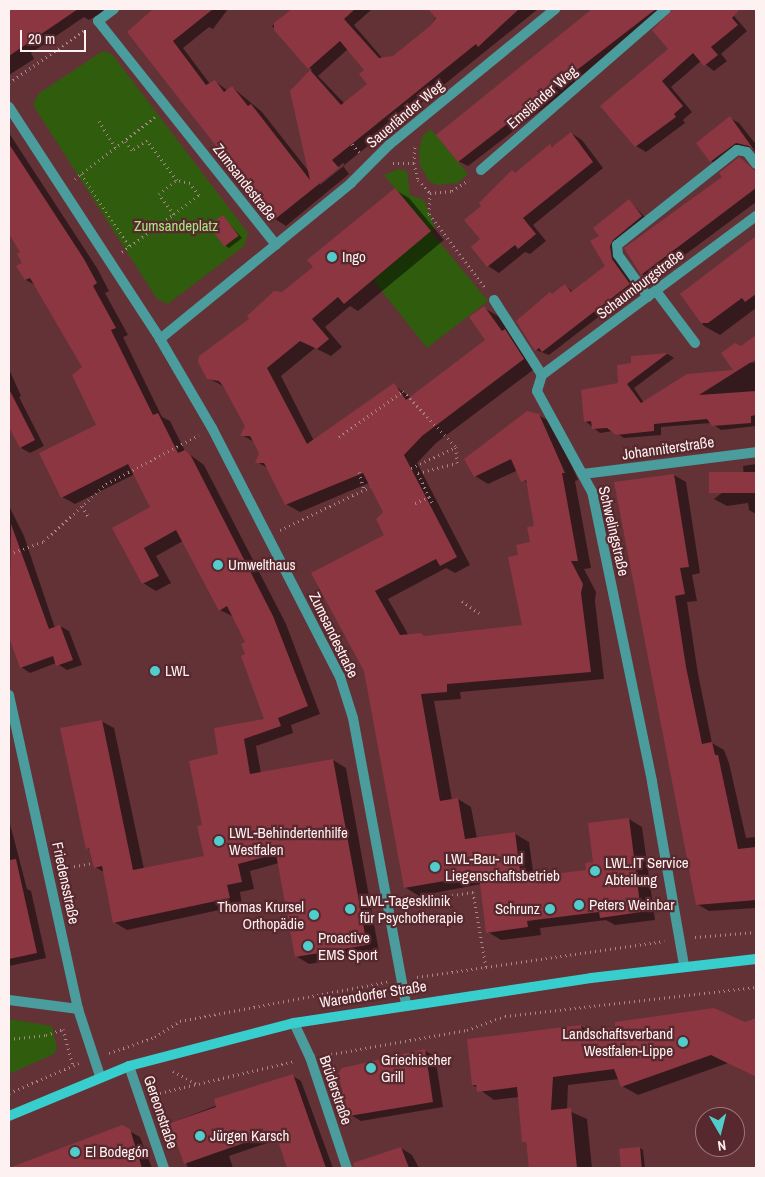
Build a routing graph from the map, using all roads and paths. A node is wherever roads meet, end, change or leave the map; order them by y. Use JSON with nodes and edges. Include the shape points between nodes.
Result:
{"nodes":[{"id":1,"x":114,"y":9,"type":"edge"},
{"id":2,"x":555,"y":9,"type":"edge"},
{"id":3,"x":666,"y":9,"type":"edge"},
{"id":4,"x":98,"y":21,"type":"junction"},
{"id":5,"x":9,"y":83,"type":"edge"},
{"id":6,"x":9,"y":107,"type":"edge"},
{"id":7,"x":168,"y":107,"type":"junction"},
{"id":8,"x":99,"y":122,"type":"dead end"},
{"id":9,"x":125,"y":140,"type":"junction"},
{"id":10,"x":116,"y":148,"type":"junction"},
{"id":11,"x":374,"y":159,"type":"junction"},
{"id":12,"x":756,"y":164,"type":"edge"},
{"id":13,"x":481,"y":170,"type":"joint"},
{"id":14,"x":81,"y":174,"type":"junction"},
{"id":15,"x":177,"y":180,"type":"junction"},
{"id":16,"x":62,"y":188,"type":"junction"},
{"id":17,"x":430,"y":193,"type":"junction"},
{"id":18,"x":174,"y":214,"type":"junction"},
{"id":19,"x":756,"y":216,"type":"edge"},
{"id":20,"x":276,"y":244,"type":"junction"},
{"id":21,"x":128,"y":246,"type":"junction"},
{"id":22,"x":109,"y":261,"type":"junction"},
{"id":23,"x":652,"y":294,"type":"junction"},
{"id":24,"x":494,"y":300,"type":"joint"},
{"id":25,"x":160,"y":339,"type":"junction"},
{"id":26,"x":695,"y":343,"type":"dead end"},
{"id":27,"x":542,"y":375,"type":"junction"},
{"id":28,"x":212,"y":428,"type":"junction"},
{"id":29,"x":339,"y":437,"type":"dead end"},
{"id":30,"x":456,"y":447,"type":"junction"},
{"id":31,"x":756,"y":452,"type":"edge"},
{"id":32,"x":411,"y":468,"type":"dead end"},
{"id":33,"x":359,"y":472,"type":"dead end"},
{"id":34,"x":583,"y":474,"type":"junction"},
{"id":35,"x":370,"y":487,"type":"dead end"},
{"id":36,"x":364,"y":490,"type":"junction"},
{"id":37,"x":429,"y":496,"type":"junction"},
{"id":38,"x":415,"y":503,"type":"dead end"},
{"id":39,"x":433,"y":504,"type":"dead end"},
{"id":40,"x":82,"y":506,"type":"junction"},
{"id":41,"x":88,"y":516,"type":"dead end"},
{"id":42,"x":267,"y":536,"type":"junction"},
{"id":43,"x":9,"y":554,"type":"edge"},
{"id":44,"x":462,"y":601,"type":"dead end"},
{"id":45,"x":479,"y":613,"type":"dead end"},
{"id":46,"x":9,"y":695,"type":"edge"},
{"id":47,"x":92,"y":863,"type":"dead end"},
{"id":48,"x":48,"y":872,"type":"junction"},
{"id":49,"x":388,"y":906,"type":"junction"},
{"id":50,"x":756,"y":932,"type":"edge"},
{"id":51,"x":680,"y":938,"type":"junction"},
{"id":52,"x":756,"y":959,"type":"edge"},
{"id":53,"x":684,"y":966,"type":"junction"},
{"id":54,"x":486,"y":967,"type":"junction"},
{"id":55,"x":401,"y":979,"type":"junction"},
{"id":56,"x":756,"y":987,"type":"edge"},
{"id":57,"x":9,"y":1000,"type":"edge"},
{"id":58,"x":406,"y":1004,"type":"junction"},
{"id":59,"x":78,"y":1009,"type":"junction"},
{"id":60,"x":294,"y":1022,"type":"junction"},
{"id":61,"x":9,"y":1039,"type":"edge"},
{"id":62,"x":310,"y":1057,"type":"junction"},
{"id":63,"x":94,"y":1058,"type":"junction"},
{"id":64,"x":73,"y":1066,"type":"junction"},
{"id":65,"x":129,"y":1066,"type":"junction"},
{"id":66,"x":100,"y":1076,"type":"junction"},
{"id":67,"x":9,"y":1093,"type":"edge"},
{"id":68,"x":156,"y":1094,"type":"dead end"},
{"id":69,"x":9,"y":1116,"type":"edge"},
{"id":70,"x":164,"y":1168,"type":"edge"},
{"id":71,"x":346,"y":1168,"type":"edge"}],
"edges":[{"from":1,"to":4,"type":"street"},
{"from":2,"to":11,"type":"street","name":"Sauerländer Weg"},
{"from":3,"to":13,"type":"street","name":"Emsländer Weg"},
{"from":4,"to":5,"type":"path"},
{"from":4,"to":7,"type":"street","name":"Zumsandestraße"},
{"from":6,"to":16,"type":"street","name":"Zumsandestraße"},
{"from":7,"to":9,"type":"path"},
{"from":7,"to":20,"type":"street","name":"Zumsandestraße"},
{"from":8,"to":10,"type":"path"},
{"from":9,"to":10,"type":"path"},
{"from":9,"to":15,"type":"path","via":[[132,150],[147,140]]},
{"from":10,"to":14,"type":"path"},
{"from":11,"to":17,"type":"path","via":[[414,163],[418,180]]},
{"from":11,"to":20,"type":"street","name":"Sauerländer Weg","via":[[351,184]]},
{"from":12,"to":23,"type":"street","via":[[747,152],[737,150],[616,245],[618,255]]},
{"from":13,"to":17,"type":"path","via":[[452,191]]},
{"from":14,"to":16,"type":"path"},
{"from":14,"to":21,"type":"path"},
{"from":15,"to":18,"type":"path","via":[[159,194]]},
{"from":15,"to":18,"type":"path","via":[[190,183],[199,195]]},
{"from":16,"to":22,"type":"street","name":"Zumsandestraße"},
{"from":17,"to":24,"type":"path","via":[[429,214]]},
{"from":18,"to":21,"type":"path"},
{"from":19,"to":23,"type":"street","name":"Schaumburgstraße"},
{"from":20,"to":25,"type":"street","name":"Zumsandestraße"},
{"from":21,"to":22,"type":"path"},
{"from":22,"to":25,"type":"street","name":"Zumsandestraße"},
{"from":23,"to":26,"type":"street"},
{"from":23,"to":27,"type":"street","name":"Schaumburgstraße"},
{"from":24,"to":27,"type":"street"},
{"from":25,"to":28,"type":"street","name":"Zumsandestraße"},
{"from":27,"to":34,"type":"street","name":"Schwelingstraße","via":[[536,391]]},
{"from":28,"to":40,"type":"path","via":[[106,484]]},
{"from":28,"to":42,"type":"street","name":"Zumsandestraße"},
{"from":29,"to":30,"type":"path","via":[[403,391]]},
{"from":30,"to":32,"type":"path"},
{"from":30,"to":37,"type":"path","via":[[457,463],[418,473]]},
{"from":31,"to":34,"type":"street","name":"Johanniterstraße"},
{"from":33,"to":36,"type":"path"},
{"from":34,"to":51,"type":"street","name":"Schwelingstraße","via":[[592,492],[652,781]]},
{"from":35,"to":36,"type":"path"},
{"from":36,"to":42,"type":"path"},
{"from":37,"to":38,"type":"path"},
{"from":37,"to":39,"type":"path"},
{"from":40,"to":41,"type":"path"},
{"from":40,"to":43,"type":"path","via":[[44,541]]},
{"from":42,"to":49,"type":"street","name":"Zumsandestraße","via":[[340,677],[353,718]]},
{"from":44,"to":45,"type":"path"},
{"from":46,"to":48,"type":"street","name":"Friedensstraße"},
{"from":47,"to":48,"type":"path"},
{"from":48,"to":59,"type":"street","name":"Friedensstraße"},
{"from":49,"to":54,"type":"path","via":[[473,892]]},
{"from":49,"to":55,"type":"street","name":"Zumsandestraße"},
{"from":50,"to":51,"type":"path"},
{"from":51,"to":53,"type":"street","name":"Schwelingstraße"},
{"from":51,"to":54,"type":"path"},
{"from":52,"to":53,"type":"main road","name":"Warendorfer Straße"},
{"from":53,"to":58,"type":"main road","name":"Warendorfer Straße"},
{"from":54,"to":55,"type":"path"},
{"from":55,"to":58,"type":"street","name":"Zumsandestraße"},
{"from":55,"to":63,"type":"path","via":[[180,1021],[141,1043]]},
{"from":56,"to":62,"type":"path","via":[[505,1016],[466,1030]]},
{"from":57,"to":59,"type":"street"},
{"from":58,"to":60,"type":"main road","name":"Warendorfer Straße"},
{"from":59,"to":63,"type":"street","name":"Friedensstraße"},
{"from":60,"to":62,"type":"street","name":"Brüderstraße"},
{"from":60,"to":65,"type":"main road","name":"Warendorfer Straße"},
{"from":61,"to":64,"type":"path","via":[[46,1035],[63,1029]]},
{"from":62,"to":68,"type":"path"},
{"from":62,"to":71,"type":"street","name":"Brüderstraße"},
{"from":63,"to":64,"type":"path"},
{"from":63,"to":66,"type":"street","name":"Friedensstraße"},
{"from":64,"to":67,"type":"path"},
{"from":65,"to":66,"type":"main road","name":"Warendorfer Straße"},
{"from":65,"to":70,"type":"street","name":"Gereonstraße"},
{"from":66,"to":69,"type":"main road","name":"Warendorfer Straße"}]}
